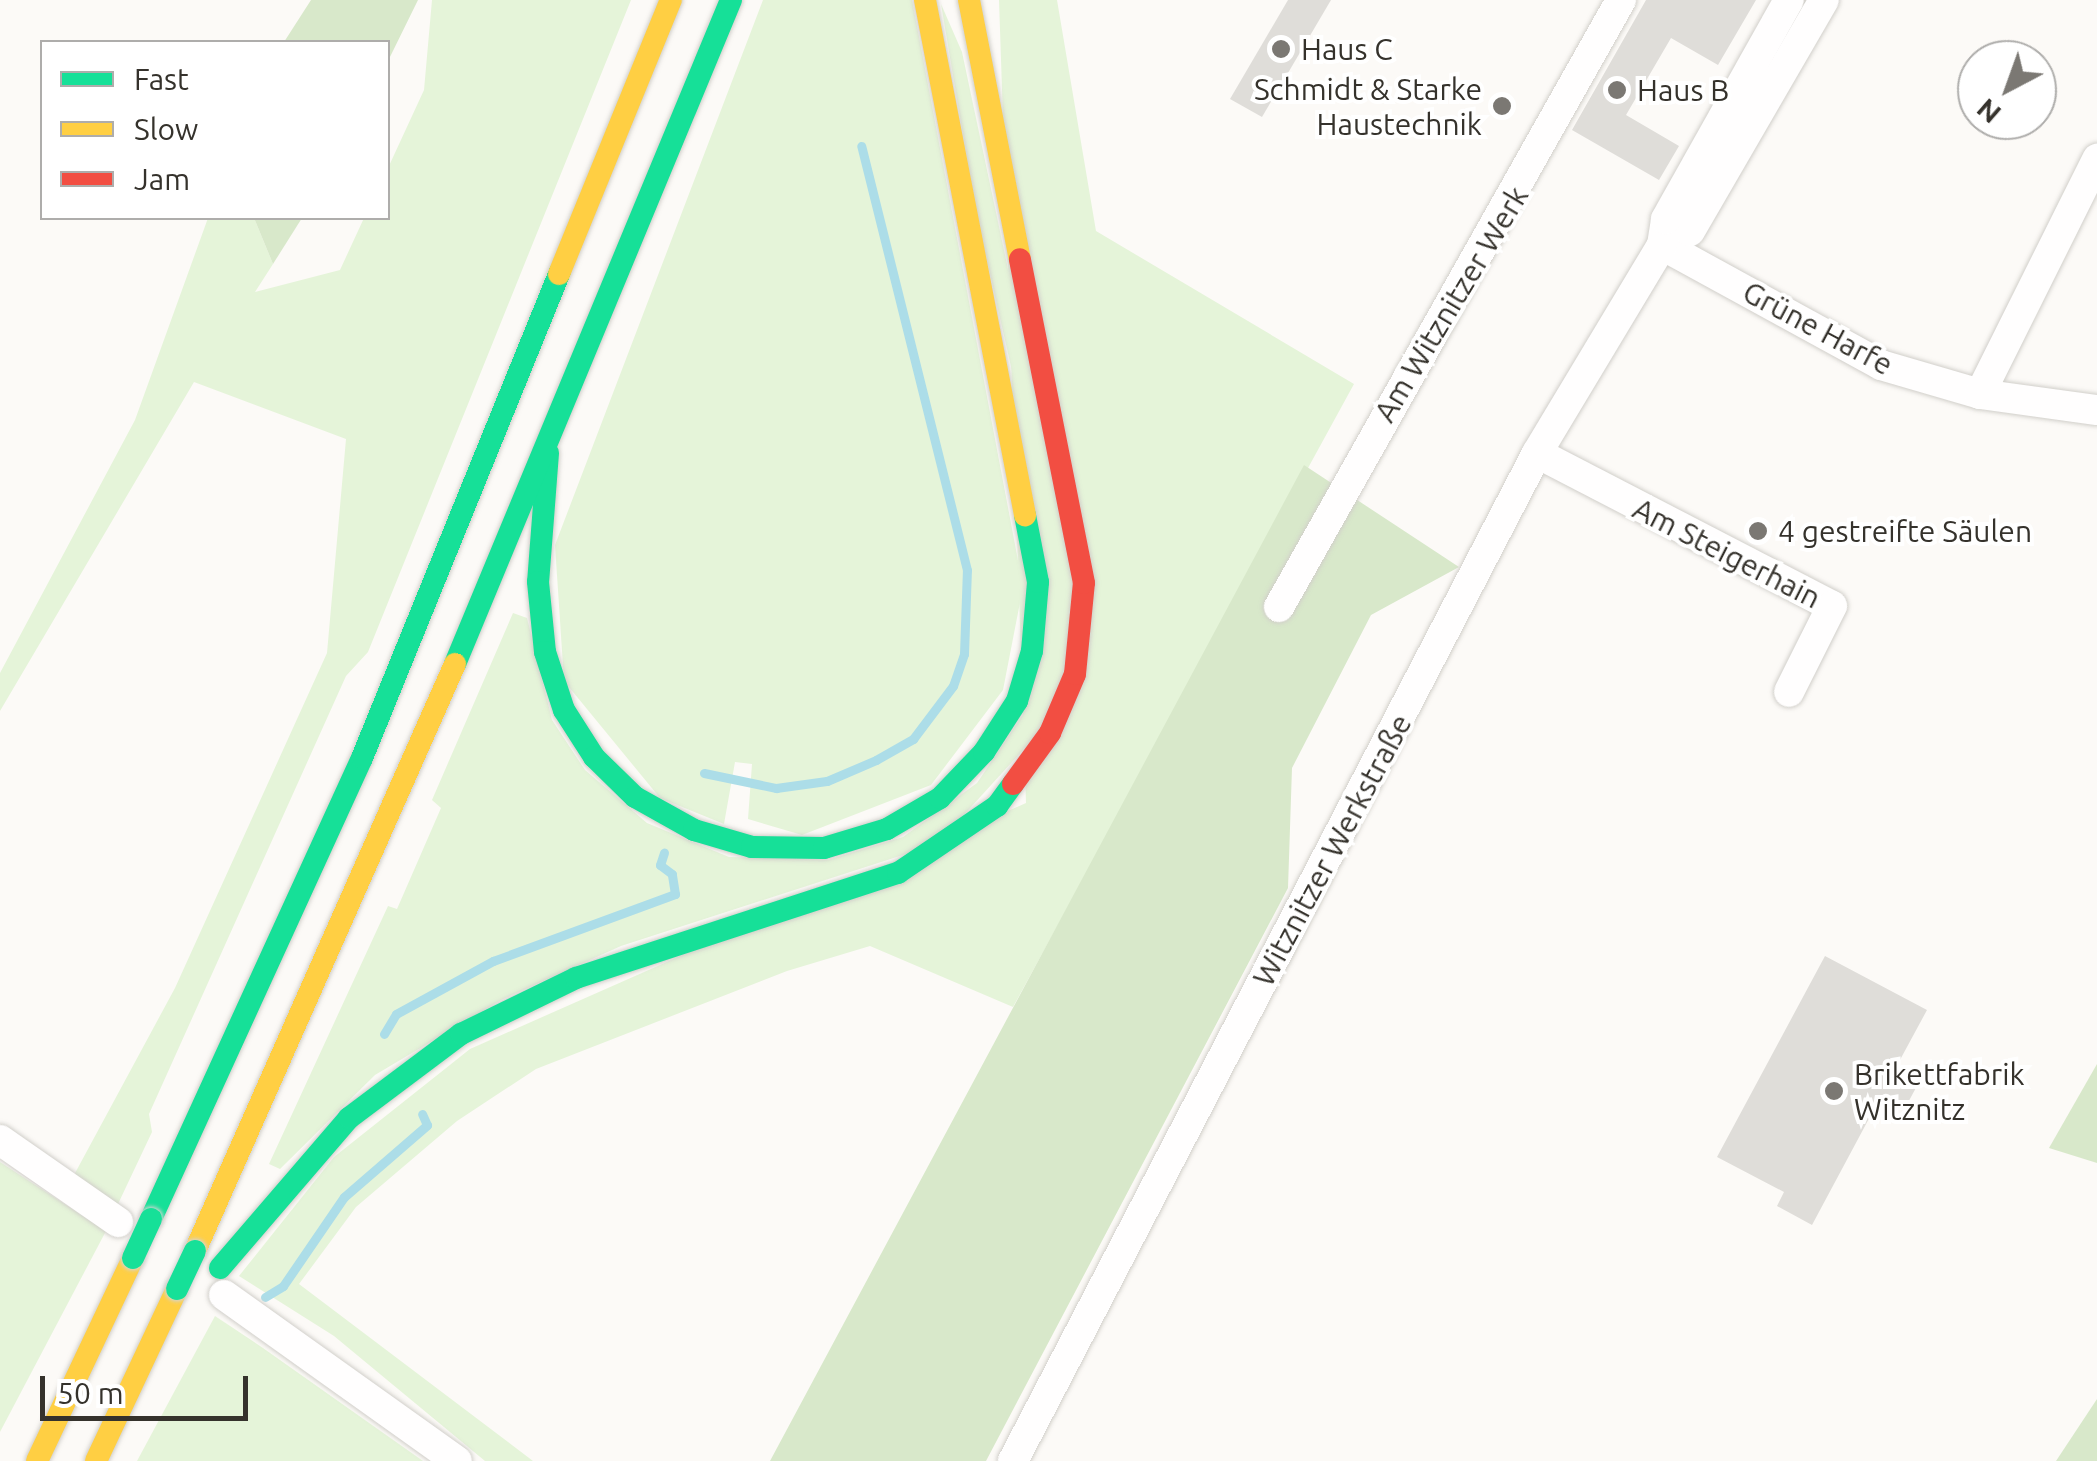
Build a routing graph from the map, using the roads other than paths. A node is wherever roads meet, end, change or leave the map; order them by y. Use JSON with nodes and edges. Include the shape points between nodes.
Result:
{"nodes":[{"id":1,"x":671,"y":0,"type":"edge"},
{"id":2,"x":730,"y":0,"type":"edge"},
{"id":3,"x":925,"y":0,"type":"edge"},
{"id":4,"x":969,"y":0,"type":"edge"},
{"id":5,"x":1621,"y":0,"type":"edge"},
{"id":6,"x":1789,"y":0,"type":"edge"},
{"id":7,"x":1824,"y":0,"type":"edge"},
{"id":8,"x":2097,"y":159,"type":"edge"},
{"id":9,"x":1662,"y":245,"type":"junction"},
{"id":10,"x":1980,"y":394,"type":"junction"},
{"id":11,"x":2097,"y":410,"type":"edge"},
{"id":12,"x":548,"y":453,"type":"junction"},
{"id":13,"x":1537,"y":453,"type":"junction"},
{"id":14,"x":1279,"y":607,"type":"dead end"},
{"id":15,"x":1789,"y":692,"type":"dead end"},
{"id":16,"x":0,"y":1140,"type":"edge"},
{"id":17,"x":118,"y":1222,"type":"dead end"},
{"id":18,"x":204,"y":1289,"type":"junction"},
{"id":19,"x":37,"y":1461,"type":"edge"},
{"id":20,"x":96,"y":1461,"type":"edge"},
{"id":21,"x":457,"y":1461,"type":"edge"},
{"id":22,"x":1014,"y":1461,"type":"edge"}],
"edges":[{"from":1,"to":19,"type":"highway","bridge":true,"via":[[370,740]]},
{"from":2,"to":12,"type":"highway"},
{"from":3,"to":12,"type":"highway","via":[[1038,582],[1032,652],[1017,700],[984,752],[940,798],[900,821],[824,848],[752,847],[694,830],[635,797],[594,758],[564,710],[546,652],[538,582]]},
{"from":4,"to":18,"type":"highway","via":[[994,161],[1084,583],[1075,674],[1050,733],[997,806],[898,873],[576,978],[449,1042],[306,1160]]},
{"from":5,"to":14,"type":"street","name":"Am Witznitzer Werk"},
{"from":6,"to":9,"type":"street","name":"Witznitzer Werkstraße","via":[[1666,219]]},
{"from":7,"to":9,"type":"street","name":"Witznitzer Werkstraße","via":[[1690,231]]},
{"from":8,"to":10,"type":"street"},
{"from":9,"to":10,"type":"street","name":"Grüne Harfe","via":[[1881,365]]},
{"from":9,"to":13,"type":"street","name":"Witznitzer Werkstraße"},
{"from":10,"to":11,"type":"street","name":"Grüne Harfe"},
{"from":12,"to":18,"type":"highway","bridge":true,"via":[[195,1251]]},
{"from":13,"to":15,"type":"street","name":"Am Steigerhain","via":[[1832,606]]},
{"from":13,"to":22,"type":"street","name":"Witznitzer Werkstraße"},
{"from":16,"to":17,"type":"street"},
{"from":18,"to":20,"type":"highway","via":[[122,1410]]},
{"from":18,"to":21,"type":"street"}]}
